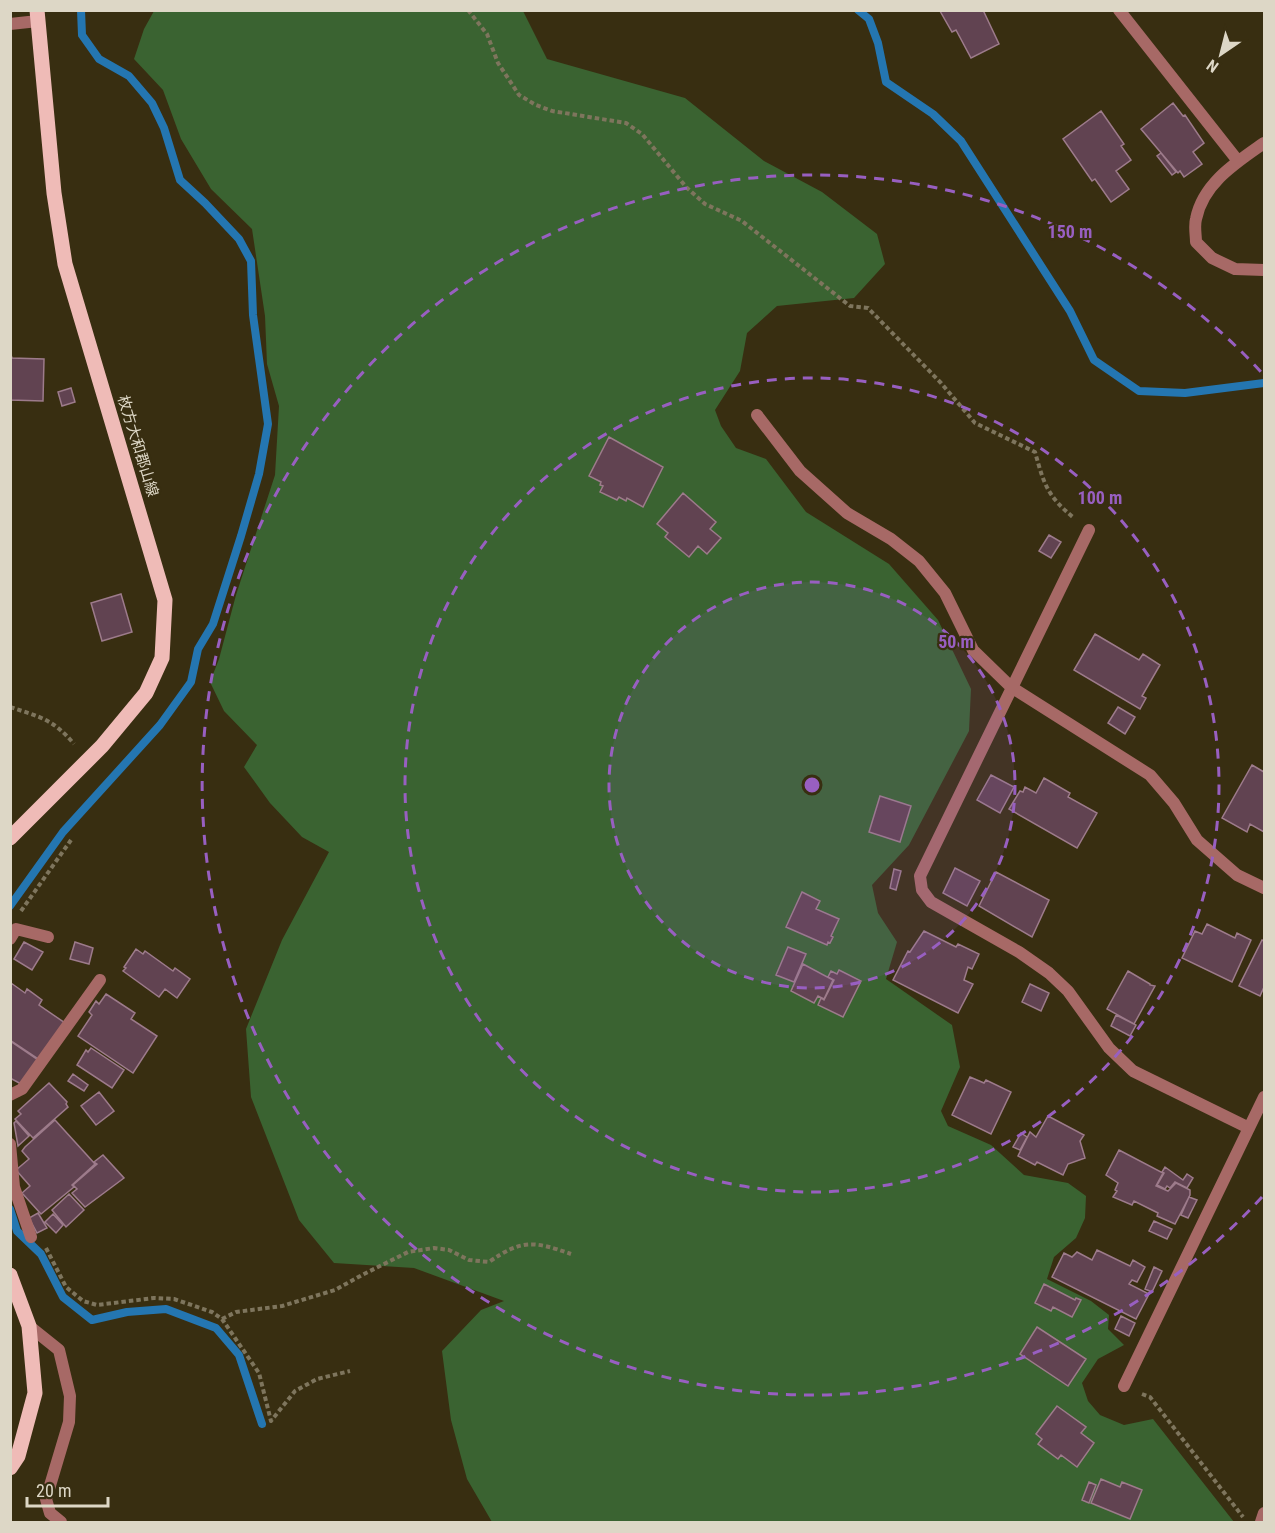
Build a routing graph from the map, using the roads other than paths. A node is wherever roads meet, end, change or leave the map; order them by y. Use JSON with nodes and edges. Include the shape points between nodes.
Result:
{"nodes":[{"id":1,"x":1119,"y":10,"type":"edge"},
{"id":2,"x":37,"y":16,"type":"edge"},
{"id":3,"x":10,"y":24,"type":"edge"},
{"id":4,"x":1264,"y":143,"type":"edge"},
{"id":5,"x":1238,"y":161,"type":"junction"},
{"id":6,"x":1264,"y":270,"type":"edge"},
{"id":7,"x":757,"y":415,"type":"dead end"},
{"id":8,"x":1089,"y":530,"type":"road end"},
{"id":9,"x":1011,"y":687,"type":"junction"},
{"id":10,"x":10,"y":838,"type":"edge"},
{"id":11,"x":1264,"y":888,"type":"edge"},
{"id":12,"x":13,"y":934,"type":"edge"},
{"id":13,"x":48,"y":937,"type":"dead end"},
{"id":14,"x":100,"y":980,"type":"dead end"},
{"id":15,"x":10,"y":1095,"type":"edge"},
{"id":16,"x":1264,"y":1097,"type":"edge"},
{"id":17,"x":1250,"y":1128,"type":"junction"},
{"id":18,"x":10,"y":1144,"type":"edge"},
{"id":19,"x":31,"y":1237,"type":"road end"},
{"id":20,"x":10,"y":1275,"type":"edge"},
{"id":21,"x":29,"y":1326,"type":"junction"},
{"id":22,"x":1124,"y":1386,"type":"road end"},
{"id":23,"x":10,"y":1468,"type":"edge"},
{"id":24,"x":1264,"y":1513,"type":"edge"},
{"id":25,"x":61,"y":1522,"type":"edge"},
{"id":26,"x":1261,"y":1522,"type":"edge"}],
"edges":[{"from":1,"to":5,"type":"street"},
{"from":2,"to":3,"type":"street"},
{"from":2,"to":10,"type":"main road","name":"枚方大和郡山線","via":[[65,264],[165,600],[162,658],[146,693],[87,761]]},
{"from":4,"to":5,"type":"street"},
{"from":5,"to":6,"type":"street","via":[[1202,200],[1196,219],[1196,242],[1212,258],[1235,269]]},
{"from":7,"to":9,"type":"street","via":[[800,471],[847,513],[920,561],[945,593],[973,650]]},
{"from":8,"to":9,"type":"street"},
{"from":9,"to":11,"type":"street","via":[[1150,775],[1174,803],[1197,840],[1237,875]]},
{"from":9,"to":17,"type":"street","via":[[921,876],[922,890],[931,902],[1049,973],[1132,1071]]},
{"from":12,"to":13,"type":"street"},
{"from":14,"to":15,"type":"street","via":[[22,1089]]},
{"from":16,"to":17,"type":"street"},
{"from":17,"to":22,"type":"street"},
{"from":18,"to":19,"type":"street","via":[[14,1188]]},
{"from":20,"to":21,"type":"main road"},
{"from":21,"to":23,"type":"main road","via":[[34,1393],[18,1455]]},
{"from":21,"to":25,"type":"street","via":[[59,1350],[70,1395],[69,1422],[46,1499],[50,1513]]},
{"from":24,"to":26,"type":"street"}]}
